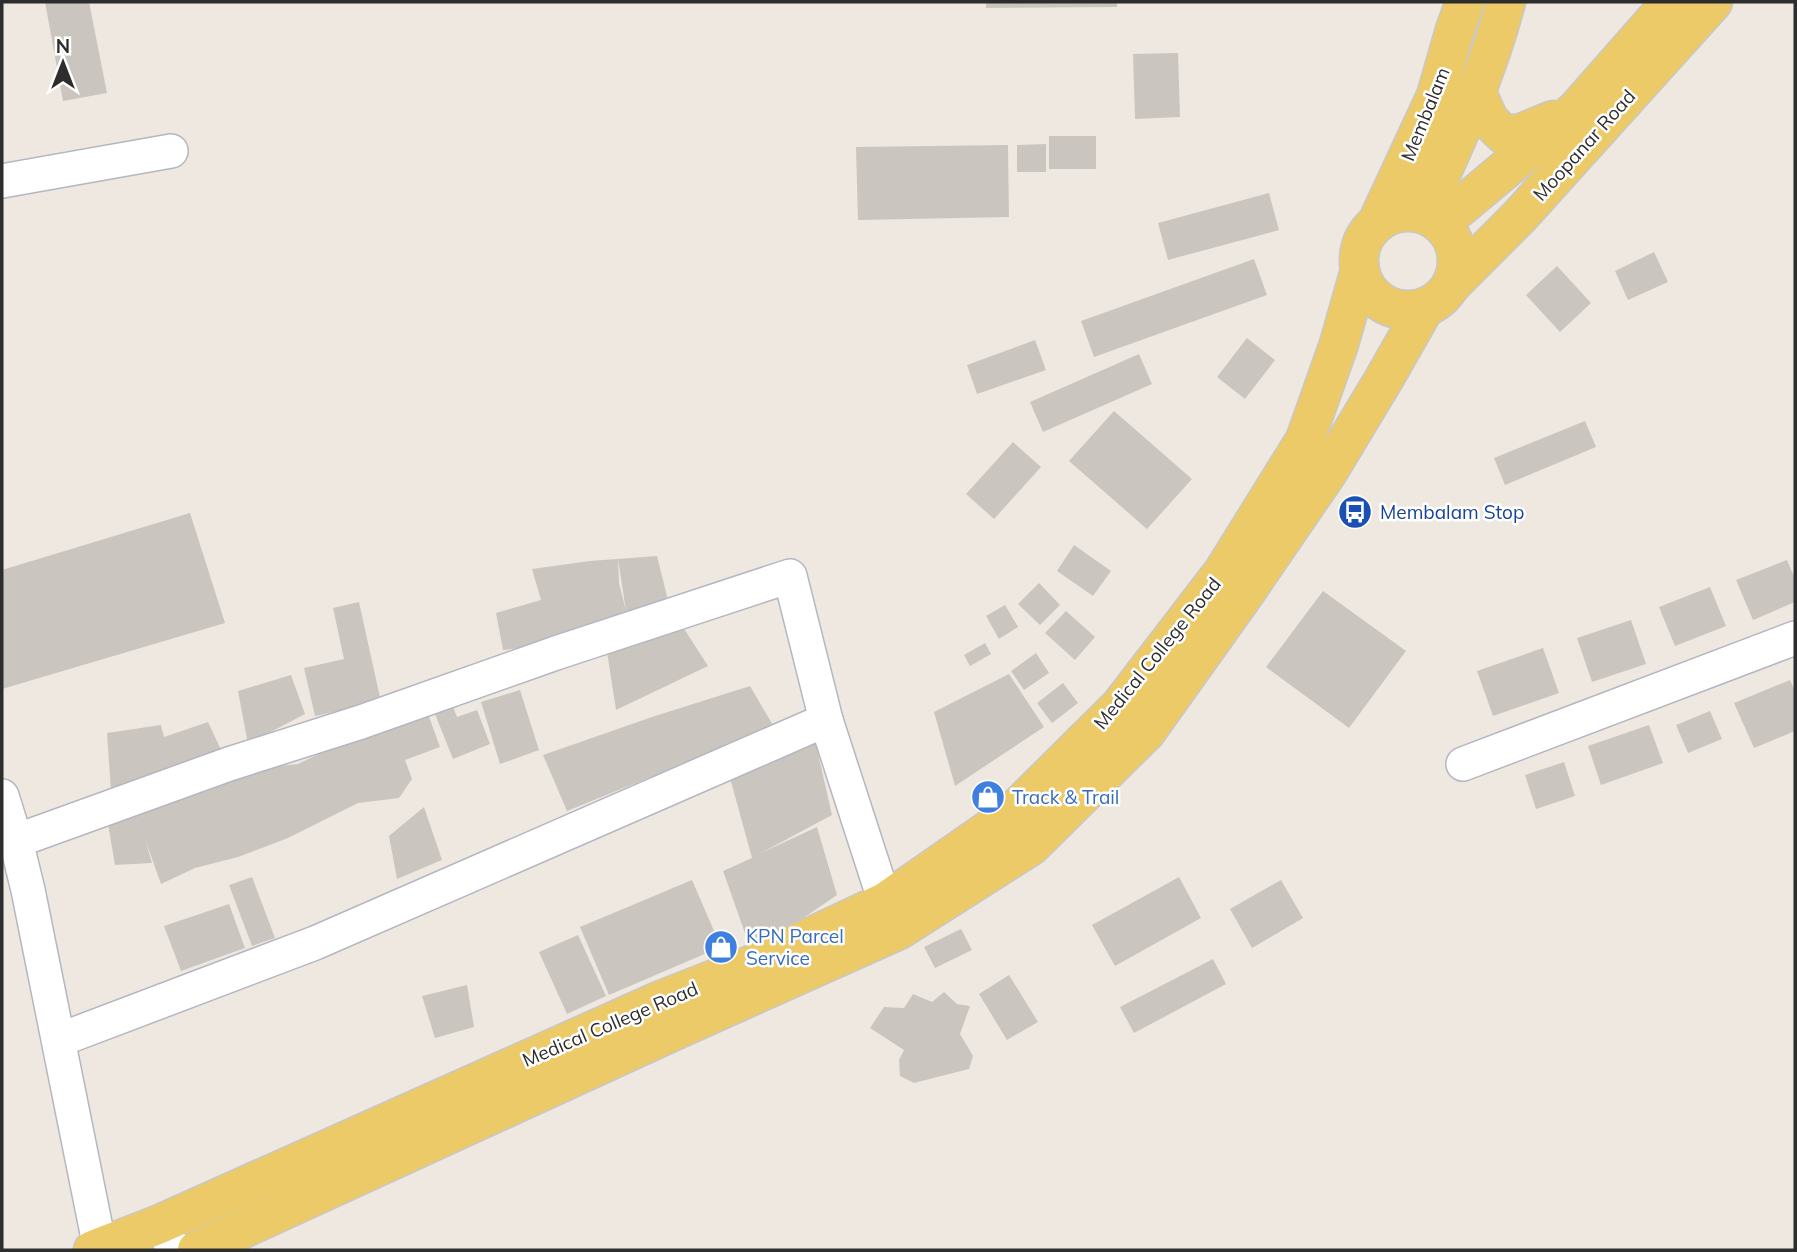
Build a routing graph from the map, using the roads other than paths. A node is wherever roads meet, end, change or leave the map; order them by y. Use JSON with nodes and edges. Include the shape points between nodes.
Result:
{"nodes":[{"id":1,"x":1465,"y":2,"type":"edge"},
{"id":2,"x":1506,"y":2,"type":"edge"},
{"id":3,"x":1671,"y":2,"type":"edge"},
{"id":4,"x":1713,"y":2,"type":"edge"},
{"id":5,"x":1477,"y":93,"type":"junction"},
{"id":6,"x":1576,"y":110,"type":"junction"},
{"id":7,"x":171,"y":151,"type":"dead end"},
{"id":8,"x":2,"y":181,"type":"edge"},
{"id":9,"x":1432,"y":219,"type":"junction"},
{"id":10,"x":1377,"y":223,"type":"junction"},
{"id":11,"x":1360,"y":270,"type":"junction"},
{"id":12,"x":1438,"y":296,"type":"junction"},
{"id":13,"x":1795,"y":638,"type":"edge"},
{"id":14,"x":826,"y":720,"type":"junction"},
{"id":15,"x":1463,"y":764,"type":"dead end"},
{"id":16,"x":2,"y":796,"type":"edge"},
{"id":17,"x":1010,"y":815,"type":"junction"},
{"id":18,"x":16,"y":841,"type":"junction"},
{"id":19,"x":1031,"y":846,"type":"junction"},
{"id":20,"x":892,"y":916,"type":"junction"},
{"id":21,"x":59,"y":1040,"type":"junction"},
{"id":22,"x":167,"y":1237,"type":"edge"},
{"id":23,"x":97,"y":1249,"type":"edge"},
{"id":24,"x":197,"y":1250,"type":"edge"}],
"edges":[{"from":1,"to":10,"type":"main road","name":"Membalam","via":[[1436,96]]},
{"from":2,"to":5,"type":"main road","name":"Membalam"},
{"from":3,"to":6,"type":"main road","name":"Moopanar Road"},
{"from":4,"to":12,"type":"main road","name":"Moopanar Road","via":[[1520,217]]},
{"from":5,"to":6,"type":"main road","via":[[1489,120],[1503,134],[1519,134]]},
{"from":5,"to":9,"type":"main road","name":"Membalam"},
{"from":6,"to":9,"type":"main road","name":"Moopanar Road"},
{"from":7,"to":8,"type":"street"},
{"from":9,"to":10,"type":"main road","via":[[1407,212]]},
{"from":9,"to":12,"type":"main road","via":[[1449,234],[1458,260],[1456,273]]},
{"from":10,"to":11,"type":"main road","via":[[1362,244]]},
{"from":11,"to":12,"type":"main road","via":[[1377,299],[1391,306],[1408,310]]},
{"from":11,"to":17,"type":"main road","name":"Medical College Road","via":[[1304,440],[1223,572],[1120,706]]},
{"from":12,"to":19,"type":"main road","name":"Medical College Road","via":[[1328,472],[1146,732]]},
{"from":13,"to":15,"type":"street"},
{"from":14,"to":18,"type":"street","via":[[790,576],[229,764]]},
{"from":14,"to":20,"type":"street"},
{"from":14,"to":21,"type":"street","via":[[315,943]]},
{"from":16,"to":18,"type":"street"},
{"from":17,"to":19,"type":"main road"},
{"from":17,"to":20,"type":"main road","name":"Medical College Road"},
{"from":18,"to":21,"type":"street"},
{"from":19,"to":20,"type":"main road","name":"Medical College Road"},
{"from":20,"to":22,"type":"main road","name":"Medical College Road","via":[[661,1000]]},
{"from":20,"to":24,"type":"main road","name":"Medical College Road","via":[[678,1029]]},
{"from":21,"to":23,"type":"street"},
{"from":22,"to":23,"type":"main road","name":"Medical College Road"}]}
